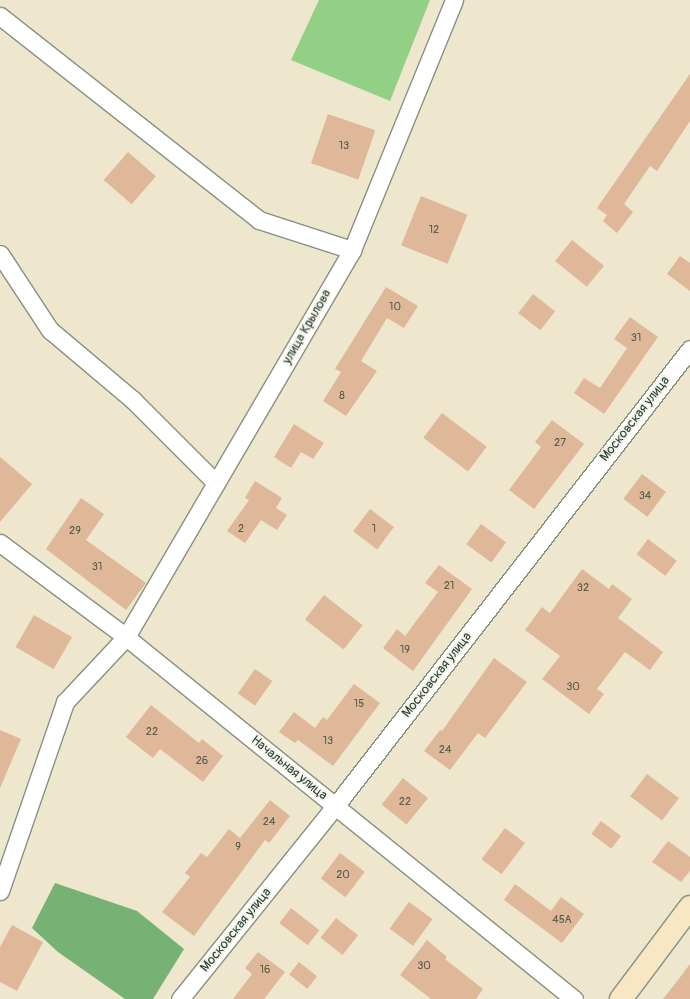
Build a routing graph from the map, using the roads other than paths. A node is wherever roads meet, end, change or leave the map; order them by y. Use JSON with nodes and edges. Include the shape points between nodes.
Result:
{"nodes":[{"id":1,"x":454,"y":0,"type":"edge"},
{"id":2,"x":0,"y":16,"type":"edge"},
{"id":3,"x":352,"y":250,"type":"junction"},
{"id":4,"x":0,"y":254,"type":"edge"},
{"id":5,"x":690,"y":349,"type":"edge"},
{"id":6,"x":216,"y":483,"type":"junction"},
{"id":7,"x":0,"y":543,"type":"edge"},
{"id":8,"x":126,"y":637,"type":"junction"},
{"id":9,"x":336,"y":805,"type":"junction"},
{"id":10,"x":0,"y":891,"type":"edge"},
{"id":11,"x":690,"y":907,"type":"edge"},
{"id":12,"x":180,"y":999,"type":"edge"},
{"id":13,"x":574,"y":999,"type":"edge"},
{"id":14,"x":621,"y":999,"type":"edge"}],
"edges":[{"from":1,"to":3,"type":"street","name":"улица Крылова"},
{"from":2,"to":3,"type":"street","via":[[259,220]]},
{"from":3,"to":6,"type":"street","name":"улица Крылова"},
{"from":4,"to":6,"type":"street","via":[[50,330],[134,400]]},
{"from":5,"to":9,"type":"street","name":"Московская улица"},
{"from":6,"to":8,"type":"street","name":"улица Крылова"},
{"from":7,"to":8,"type":"street","name":"Начальная улица"},
{"from":8,"to":9,"type":"street","name":"Начальная улица"},
{"from":8,"to":10,"type":"street","name":"улица Крылова","via":[[65,702]]},
{"from":9,"to":12,"type":"street","name":"Московская улица"},
{"from":9,"to":13,"type":"street","name":"Начальная улица"},
{"from":11,"to":14,"type":"main road"}]}
